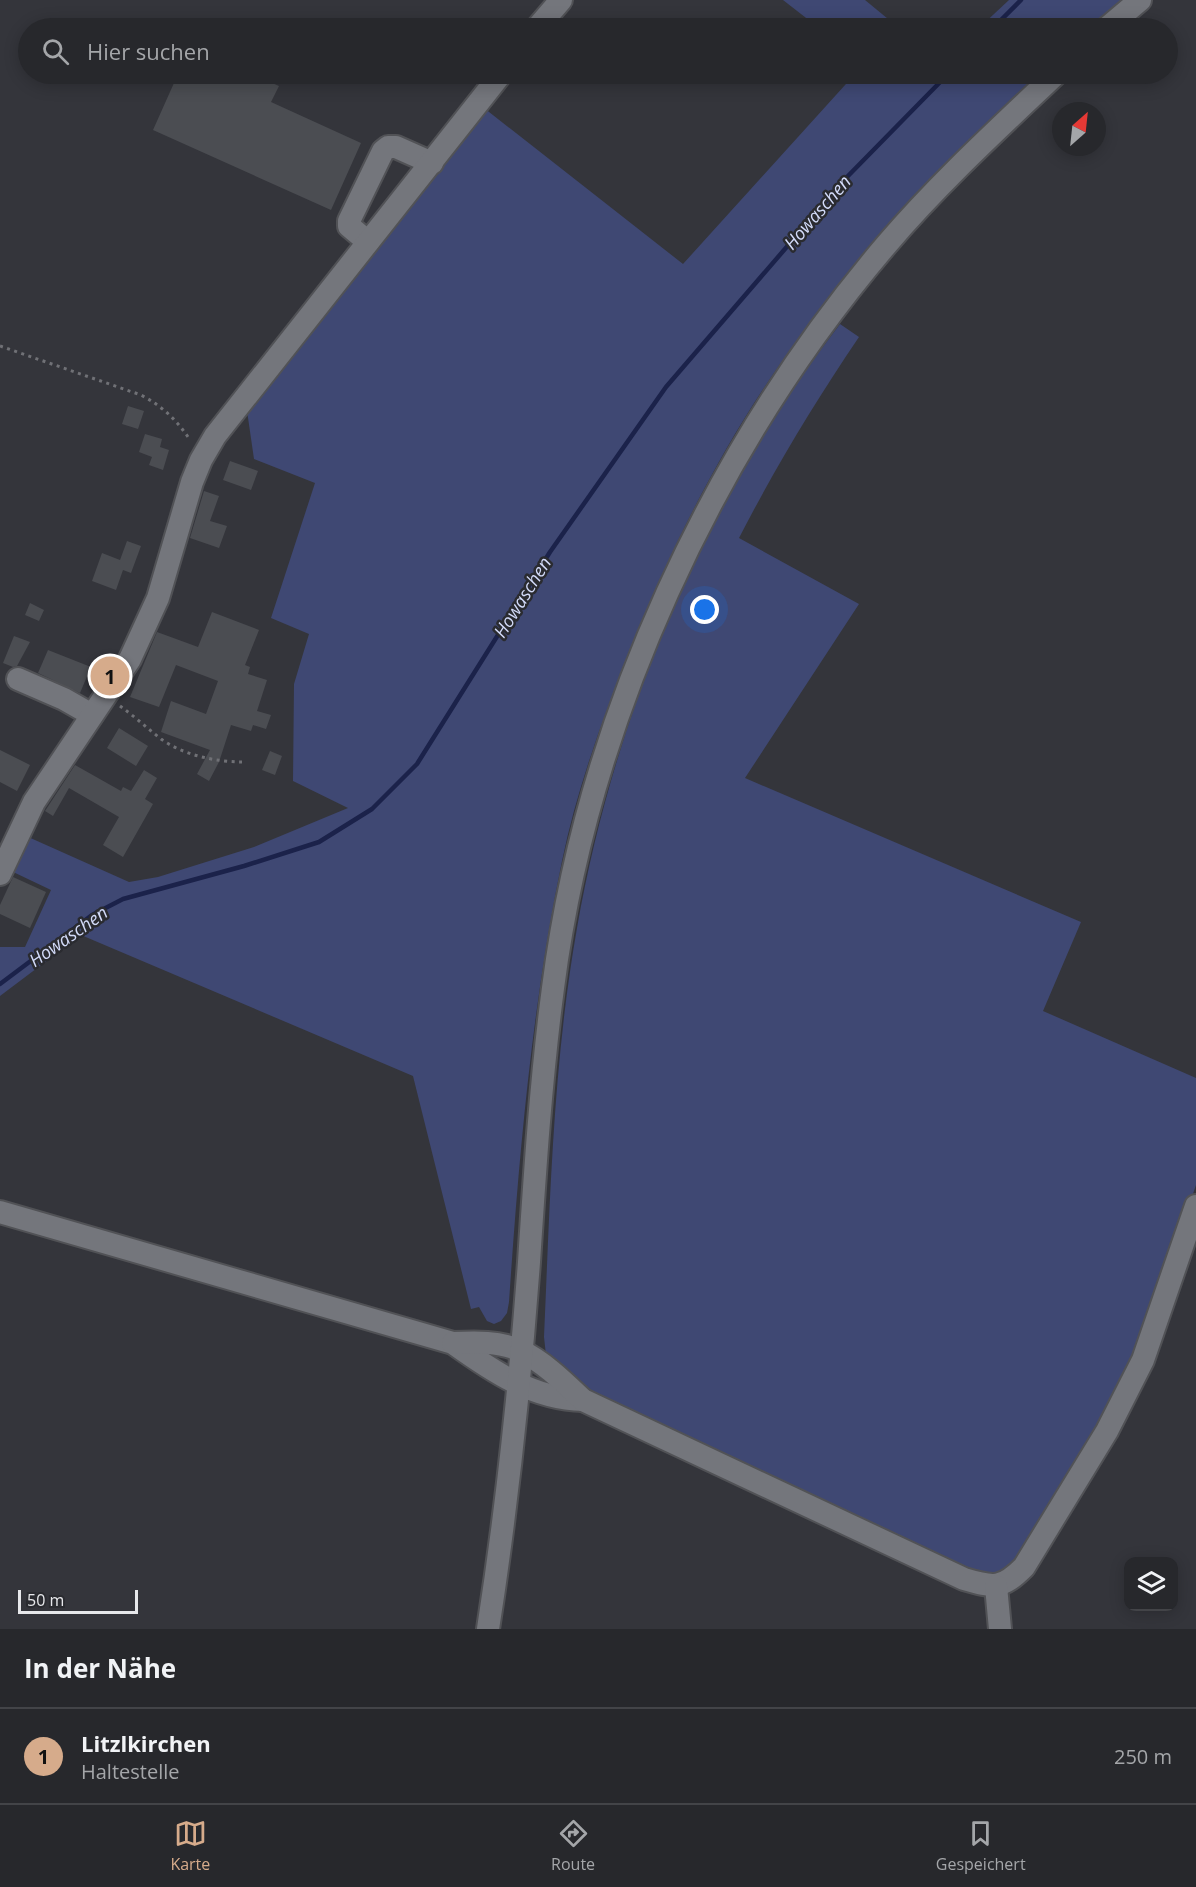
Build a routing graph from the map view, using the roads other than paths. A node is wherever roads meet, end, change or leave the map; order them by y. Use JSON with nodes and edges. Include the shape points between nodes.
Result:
{"nodes":[{"id":1,"x":561,"y":0,"type":"edge"},
{"id":2,"x":1140,"y":0,"type":"edge"},
{"id":3,"x":546,"y":18,"type":"edge"},
{"id":4,"x":1119,"y":18,"type":"edge"},
{"id":5,"x":493,"y":84,"type":"edge"},
{"id":6,"x":1045,"y":84,"type":"edge"},
{"id":7,"x":432,"y":164,"type":"junction"},
{"id":8,"x":368,"y":242,"type":"junction"},
{"id":9,"x":18,"y":679,"type":"dead end"},
{"id":10,"x":92,"y":715,"type":"junction"},
{"id":11,"x":0,"y":874,"type":"edge"},
{"id":12,"x":1196,"y":1206,"type":"edge"},
{"id":13,"x":0,"y":1212,"type":"edge"},
{"id":14,"x":453,"y":1343,"type":"junction"},
{"id":15,"x":521,"y":1351,"type":"junction"},
{"id":16,"x":518,"y":1384,"type":"junction"},
{"id":17,"x":583,"y":1400,"type":"junction"},
{"id":18,"x":996,"y":1586,"type":"junction"},
{"id":19,"x":488,"y":1629,"type":"edge"},
{"id":20,"x":1000,"y":1629,"type":"edge"}],
"edges":[{"from":1,"to":3,"type":"street"},
{"from":2,"to":4,"type":"street"},
{"from":5,"to":7,"type":"street"},
{"from":6,"to":15,"type":"street","via":[[959,165],[837,306],[763,414],[695,534],[663,603],[608,743],[576,860],[553,983],[540,1099]]},
{"from":7,"to":8,"type":"street"},
{"from":7,"to":8,"type":"street","via":[[396,147],[383,151],[349,221],[349,226]]},
{"from":8,"to":10,"type":"street","via":[[215,436],[201,460],[181,515],[158,598],[130,659]]},
{"from":9,"to":10,"type":"street"},
{"from":10,"to":11,"type":"street","via":[[34,802]]},
{"from":12,"to":18,"type":"street","via":[[1143,1360],[1107,1431],[1024,1567],[1010,1581]]},
{"from":13,"to":14,"type":"street"},
{"from":14,"to":15,"type":"street","via":[[477,1341]]},
{"from":14,"to":16,"type":"street"},
{"from":15,"to":16,"type":"street"},
{"from":15,"to":17,"type":"street"},
{"from":16,"to":17,"type":"street","via":[[563,1400]]},
{"from":16,"to":19,"type":"street","via":[[502,1540]]},
{"from":17,"to":18,"type":"street","via":[[964,1579]]},
{"from":18,"to":20,"type":"street"}]}
